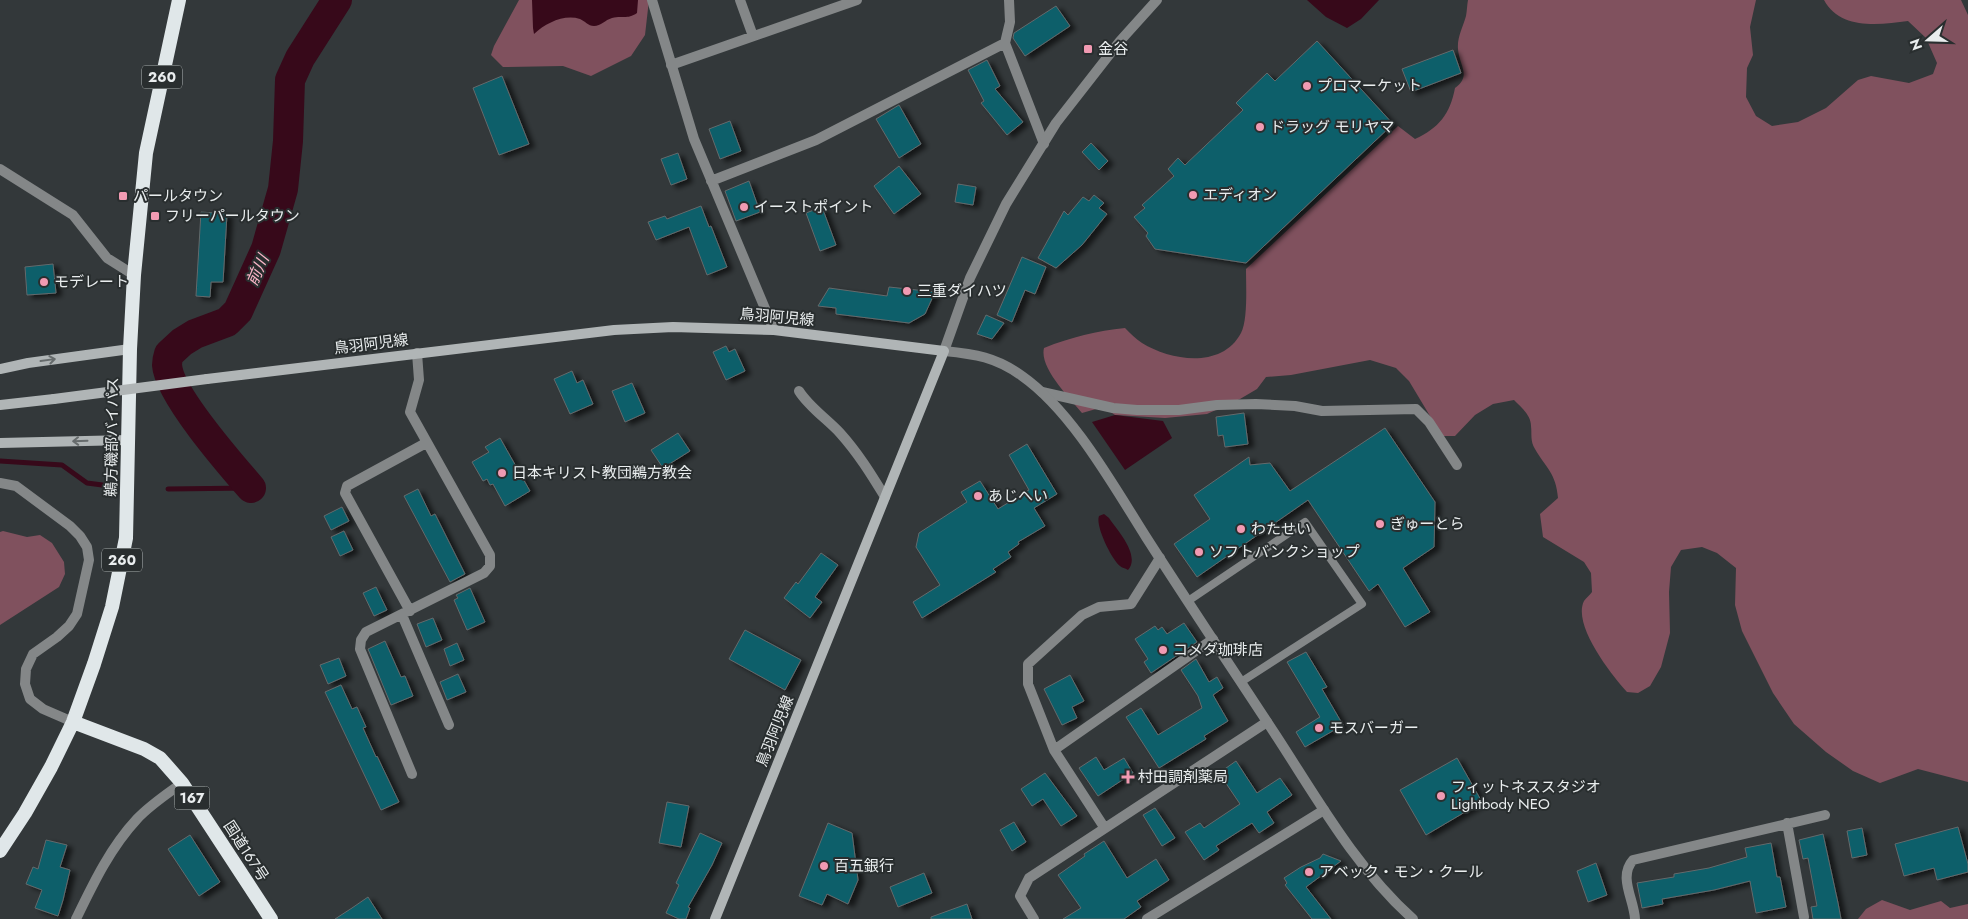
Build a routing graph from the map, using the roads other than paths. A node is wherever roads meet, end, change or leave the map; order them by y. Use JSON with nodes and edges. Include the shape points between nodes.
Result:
{"nodes":[{"id":1,"x":179,"y":0,"type":"edge"},
{"id":2,"x":652,"y":0,"type":"edge"},
{"id":3,"x":740,"y":0,"type":"edge"},
{"id":4,"x":857,"y":0,"type":"edge"},
{"id":5,"x":1009,"y":0,"type":"edge"},
{"id":6,"x":1156,"y":0,"type":"edge"},
{"id":7,"x":753,"y":36,"type":"junction"},
{"id":8,"x":1005,"y":44,"type":"junction"},
{"id":9,"x":671,"y":65,"type":"junction"},
{"id":10,"x":1044,"y":144,"type":"junction"},
{"id":11,"x":0,"y":169,"type":"edge"},
{"id":12,"x":711,"y":181,"type":"junction"},
{"id":13,"x":134,"y":275,"type":"junction"},
{"id":14,"x":774,"y":330,"type":"junction"},
{"id":15,"x":130,"y":349,"type":"junction"},
{"id":16,"x":944,"y":351,"type":"junction"},
{"id":17,"x":417,"y":353,"type":"junction"},
{"id":18,"x":0,"y":369,"type":"edge"},
{"id":19,"x":798,"y":391,"type":"dead end"},
{"id":20,"x":1042,"y":392,"type":"junction"},
{"id":21,"x":0,"y":405,"type":"edge"},
{"id":22,"x":128,"y":440,"type":"junction"},
{"id":23,"x":0,"y":443,"type":"edge"},
{"id":24,"x":426,"y":443,"type":"junction"},
{"id":25,"x":1457,"y":465,"type":"dead end"},
{"id":26,"x":0,"y":483,"type":"edge"},
{"id":27,"x":885,"y":497,"type":"junction"},
{"id":28,"x":1160,"y":558,"type":"junction"},
{"id":29,"x":1188,"y":601,"type":"junction"},
{"id":30,"x":406,"y":613,"type":"junction"},
{"id":31,"x":1213,"y":639,"type":"junction"},
{"id":32,"x":1241,"y":682,"type":"junction"},
{"id":33,"x":73,"y":722,"type":"junction"},
{"id":34,"x":1267,"y":722,"type":"junction"},
{"id":35,"x":449,"y":725,"type":"dead end"},
{"id":36,"x":1054,"y":750,"type":"junction"},
{"id":37,"x":412,"y":774,"type":"dead end"},
{"id":38,"x":182,"y":783,"type":"junction"},
{"id":39,"x":1324,"y":810,"type":"junction"},
{"id":40,"x":1824,"y":814,"type":"dead end"},
{"id":41,"x":1787,"y":823,"type":"junction"},
{"id":42,"x":1104,"y":827,"type":"junction"},
{"id":43,"x":0,"y":851,"type":"edge"},
{"id":44,"x":1804,"y":917,"type":"dead end"},
{"id":45,"x":76,"y":919,"type":"edge"},
{"id":46,"x":272,"y":919,"type":"edge"},
{"id":47,"x":715,"y":919,"type":"edge"},
{"id":48,"x":1034,"y":919,"type":"edge"},
{"id":49,"x":1147,"y":919,"type":"edge"},
{"id":50,"x":1413,"y":919,"type":"edge"},
{"id":51,"x":1635,"y":919,"type":"edge"}],
"edges":[{"from":1,"to":13,"type":"highway","name":"鵜方磯部バイパス","number":"260","via":[[146,153]]},
{"from":2,"to":9,"type":"street"},
{"from":3,"to":7,"type":"street"},
{"from":4,"to":7,"type":"street"},
{"from":5,"to":8,"type":"street","via":[[1010,22]]},
{"from":6,"to":10,"type":"street","via":[[1056,123]]},
{"from":7,"to":9,"type":"street"},
{"from":8,"to":10,"type":"street"},
{"from":8,"to":12,"type":"street","via":[[816,140]]},
{"from":9,"to":12,"type":"street"},
{"from":10,"to":16,"type":"street","via":[[1006,204],[970,278]]},
{"from":11,"to":13,"type":"street","via":[[73,215],[107,258]]},
{"from":12,"to":14,"type":"street"},
{"from":13,"to":15,"type":"highway","name":"鵜方磯部バイパス","number":"260"},
{"from":14,"to":16,"type":"main road","name":"鳥羽阿児線"},
{"from":14,"to":17,"type":"main road","name":"鳥羽阿児線","via":[[673,327],[614,330]]},
{"from":18,"to":15,"type":"main road","one_way":true,"via":[[28,362]]},
{"from":15,"to":22,"type":"highway","name":"鵜方磯部バイパス","number":"260"},
{"from":16,"to":20,"type":"street","via":[[974,354],[1001,362]]},
{"from":16,"to":27,"type":"main road","name":"鳥羽阿児線"},
{"from":17,"to":21,"type":"main road","name":"鳥羽阿児線","bridge":true},
{"from":17,"to":24,"type":"street","via":[[419,380],[410,412]]},
{"from":19,"to":27,"type":"street","via":[[864,462]]},
{"from":20,"to":25,"type":"street","via":[[1113,408],[1137,410],[1256,404],[1322,411],[1416,409],[1429,422]]},
{"from":20,"to":28,"type":"street","via":[[1070,422]]},
{"from":22,"to":23,"type":"main road","one_way":true},
{"from":22,"to":33,"type":"highway","name":"鵜方磯部バイパス","number":"260","via":[[126,538],[112,607]]},
{"from":24,"to":30,"type":"street","via":[[347,486],[345,493]]},
{"from":24,"to":30,"type":"street","via":[[490,555],[490,566],[484,573]]},
{"from":26,"to":33,"type":"street","via":[[16,486],[70,526],[87,547],[89,560],[77,614],[57,637],[33,654],[26,669],[25,684],[30,699],[43,710]]},
{"from":27,"to":47,"type":"main road","name":"鳥羽阿児線"},
{"from":28,"to":29,"type":"street"},
{"from":28,"to":36,"type":"street","via":[[1131,604],[1099,607],[1082,615],[1028,664],[1028,684]]},
{"from":29,"to":31,"type":"street"},
{"from":29,"to":32,"type":"lane","via":[[1305,522],[1362,604]]},
{"from":30,"to":35,"type":"street"},
{"from":30,"to":37,"type":"street","via":[[366,632],[360,649]]},
{"from":31,"to":32,"type":"street"},
{"from":31,"to":36,"type":"street"},
{"from":32,"to":34,"type":"street"},
{"from":33,"to":38,"type":"highway","name":"国道167号","number":"167","via":[[144,749],[160,758]]},
{"from":33,"to":43,"type":"highway","name":"鵜方磯部バイパス","via":[[25,813]]},
{"from":34,"to":39,"type":"street"},
{"from":34,"to":42,"type":"street"},
{"from":36,"to":42,"type":"street"},
{"from":38,"to":45,"type":"street","via":[[138,818],[118,841]]},
{"from":38,"to":46,"type":"highway","name":"国道167号","number":"167"},
{"from":39,"to":49,"type":"street"},
{"from":39,"to":50,"type":"street","via":[[1366,869]]},
{"from":40,"to":41,"type":"street"},
{"from":41,"to":44,"type":"street"},
{"from":41,"to":51,"type":"street","via":[[1633,860],[1625,873]]},
{"from":42,"to":48,"type":"street","via":[[1029,878],[1020,896]]}]}
